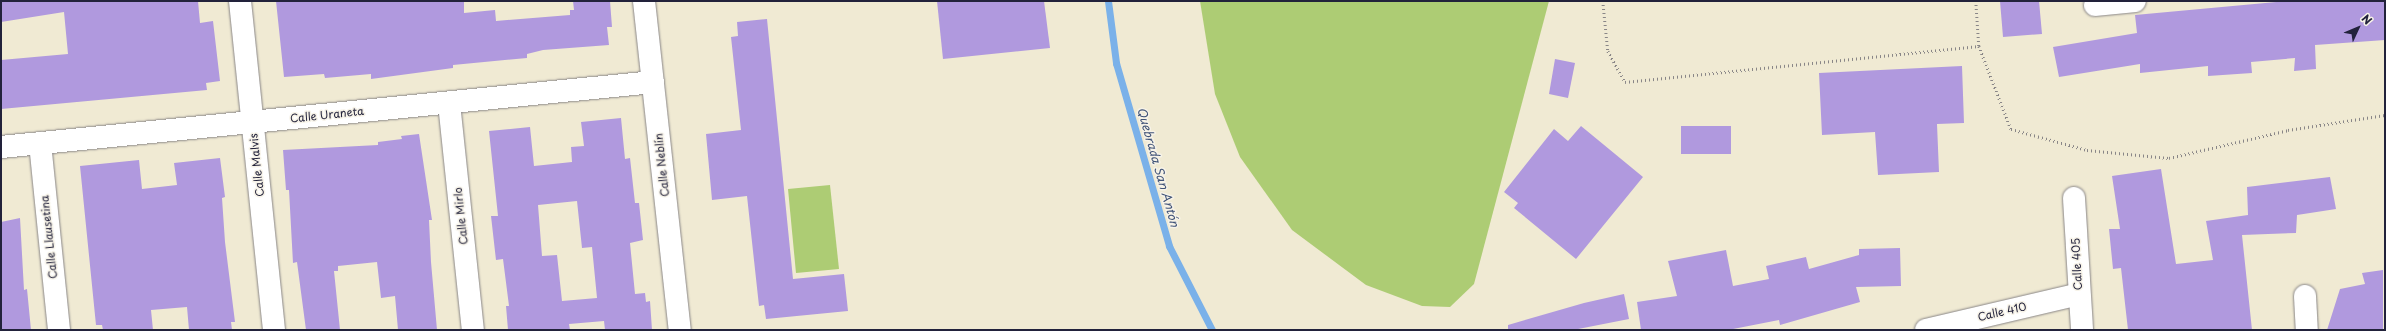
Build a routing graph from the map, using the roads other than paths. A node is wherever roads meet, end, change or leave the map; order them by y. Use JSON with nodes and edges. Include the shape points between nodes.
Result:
{"nodes":[{"id":1,"x":240,"y":1,"type":"edge"},
{"id":2,"x":644,"y":1,"type":"edge"},
{"id":3,"x":2135,"y":1,"type":"edge"},
{"id":4,"x":2095,"y":5,"type":"dead end"},
{"id":5,"x":653,"y":82,"type":"junction"},
{"id":6,"x":449,"y":103,"type":"junction"},
{"id":7,"x":253,"y":122,"type":"junction"},
{"id":8,"x":40,"y":143,"type":"junction"},
{"id":9,"x":1,"y":147,"type":"edge"},
{"id":10,"x":2074,"y":198,"type":"dead end"},
{"id":11,"x":2079,"y":294,"type":"junction"},
{"id":12,"x":2305,"y":296,"type":"dead end"},
{"id":13,"x":59,"y":330,"type":"edge"},
{"id":14,"x":274,"y":330,"type":"edge"},
{"id":15,"x":473,"y":330,"type":"edge"},
{"id":16,"x":680,"y":330,"type":"edge"},
{"id":17,"x":1926,"y":330,"type":"edge"},
{"id":18,"x":2082,"y":330,"type":"edge"},
{"id":19,"x":2308,"y":330,"type":"edge"}],
"edges":[{"from":1,"to":7,"type":"street","name":"Calle Malvis"},
{"from":2,"to":5,"type":"street","name":"Calle Neblín"},
{"from":3,"to":4,"type":"street"},
{"from":5,"to":6,"type":"street","name":"Calle Uraneta"},
{"from":5,"to":16,"type":"street","name":"Calle Neblín"},
{"from":6,"to":7,"type":"street","name":"Calle Uraneta"},
{"from":6,"to":15,"type":"street","name":"Calle Mirlo"},
{"from":7,"to":8,"type":"street","name":"Calle Uraneta"},
{"from":7,"to":14,"type":"street","name":"Calle Malvis"},
{"from":8,"to":9,"type":"street","name":"Calle Uraneta"},
{"from":8,"to":13,"type":"street","name":"Calle Llausetina"},
{"from":10,"to":11,"type":"street","name":"Calle 405"},
{"from":11,"to":17,"type":"street","name":"Calle 410"},
{"from":11,"to":18,"type":"street","name":"Calle 405"},
{"from":12,"to":19,"type":"street"}]}
